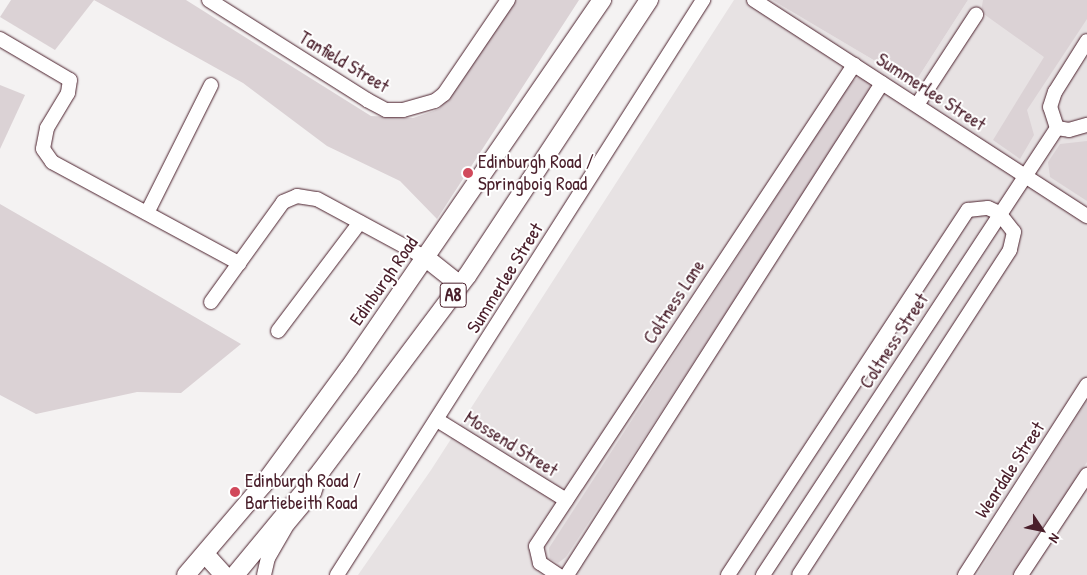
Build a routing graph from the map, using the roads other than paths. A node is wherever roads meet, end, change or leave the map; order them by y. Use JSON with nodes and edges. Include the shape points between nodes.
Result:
{"nodes":[{"id":1,"x":210,"y":0,"type":"edge"},
{"id":2,"x":508,"y":0,"type":"edge"},
{"id":3,"x":602,"y":0,"type":"edge"},
{"id":4,"x":649,"y":0,"type":"edge"},
{"id":5,"x":703,"y":0,"type":"edge"},
{"id":6,"x":754,"y":0,"type":"edge"},
{"id":7,"x":976,"y":16,"type":"dead end"},
{"id":8,"x":0,"y":39,"type":"edge"},
{"id":9,"x":1087,"y":41,"type":"edge"},
{"id":10,"x":854,"y":64,"type":"junction"},
{"id":11,"x":882,"y":83,"type":"junction"},
{"id":12,"x":211,"y":85,"type":"dead end"},
{"id":13,"x":917,"y":105,"type":"junction"},
{"id":14,"x":1087,"y":125,"type":"edge"},
{"id":15,"x":1057,"y":128,"type":"junction"},
{"id":16,"x":1024,"y":177,"type":"junction"},
{"id":17,"x":999,"y":213,"type":"junction"},
{"id":18,"x":147,"y":214,"type":"junction"},
{"id":19,"x":1087,"y":216,"type":"edge"},
{"id":20,"x":360,"y":222,"type":"junction"},
{"id":21,"x":426,"y":258,"type":"junction"},
{"id":22,"x":239,"y":263,"type":"junction"},
{"id":23,"x":460,"y":285,"type":"junction"},
{"id":24,"x":211,"y":302,"type":"dead end"},
{"id":25,"x":278,"y":331,"type":"dead end"},
{"id":26,"x":1087,"y":385,"type":"edge"},
{"id":27,"x":437,"y":420,"type":"junction"},
{"id":28,"x":321,"y":471,"type":"junction"},
{"id":29,"x":1087,"y":475,"type":"edge"},
{"id":30,"x":566,"y":500,"type":"junction"},
{"id":31,"x":205,"y":554,"type":"junction"},
{"id":32,"x":558,"y":574,"type":"edge"},
{"id":33,"x":186,"y":575,"type":"edge"},
{"id":34,"x":224,"y":575,"type":"edge"},
{"id":35,"x":235,"y":575,"type":"edge"},
{"id":36,"x":264,"y":575,"type":"edge"},
{"id":37,"x":337,"y":575,"type":"edge"},
{"id":38,"x":728,"y":575,"type":"edge"},
{"id":39,"x":763,"y":575,"type":"edge"},
{"id":40,"x":800,"y":575,"type":"edge"},
{"id":41,"x":965,"y":575,"type":"edge"},
{"id":42,"x":1021,"y":575,"type":"edge"}],
"edges":[{"from":1,"to":2,"type":"street","name":"Tanfield Street","via":[[386,110],[403,110],[435,101],[444,94]]},
{"from":3,"to":21,"type":"main road","name":"Edinburgh Road","number":"A8"},
{"from":4,"to":23,"type":"main road","number":"A8"},
{"from":5,"to":27,"type":"street","name":"Summerlee Street"},
{"from":6,"to":10,"type":"street","name":"Summerlee Street"},
{"from":7,"to":13,"type":"street"},
{"from":8,"to":18,"type":"street","via":[[70,80],[68,93],[47,128],[43,149],[52,162]]},
{"from":9,"to":15,"type":"street","via":[[1055,92],[1050,107]]},
{"from":10,"to":11,"type":"street","name":"Summerlee Street"},
{"from":10,"to":30,"type":"street","name":"Coltness Lane"},
{"from":11,"to":13,"type":"street","name":"Summerlee Street"},
{"from":11,"to":32,"type":"street"},
{"from":12,"to":18,"type":"street"},
{"from":13,"to":16,"type":"street","name":"Summerlee Street"},
{"from":14,"to":15,"type":"street","via":[[1069,130]]},
{"from":15,"to":16,"type":"street","name":"Coltness Street"},
{"from":16,"to":17,"type":"street","name":"Coltness Street"},
{"from":16,"to":19,"type":"street","name":"Summerlee Street"},
{"from":17,"to":38,"type":"street","via":[[988,208],[968,210]]},
{"from":17,"to":39,"type":"street","name":"Coltness Street"},
{"from":17,"to":40,"type":"street","via":[[1014,232],[1010,250]]},
{"from":18,"to":22,"type":"street"},
{"from":20,"to":21,"type":"street"},
{"from":20,"to":22,"type":"street","via":[[317,199],[297,196],[284,202]]},
{"from":20,"to":25,"type":"street"},
{"from":21,"to":23,"type":"main road"},
{"from":21,"to":31,"type":"main road","name":"Edinburgh Road","number":"A8","via":[[263,485]]},
{"from":22,"to":24,"type":"street"},
{"from":23,"to":28,"type":"main road","number":"A8"},
{"from":26,"to":41,"type":"street","name":"Weardale Street"},
{"from":27,"to":30,"type":"street","name":"Mossend Street"},
{"from":27,"to":37,"type":"street","name":"Summerlee Street"},
{"from":28,"to":35,"type":"main road","number":"A8"},
{"from":28,"to":36,"type":"street","via":[[314,494],[288,524],[268,558]]},
{"from":29,"to":42,"type":"street"},
{"from":30,"to":32,"type":"street","name":"Coltness Lane","via":[[536,546],[540,563]]},
{"from":31,"to":33,"type":"main road","name":"Edinburgh Road","number":"A8"},
{"from":31,"to":34,"type":"main road"}]}
